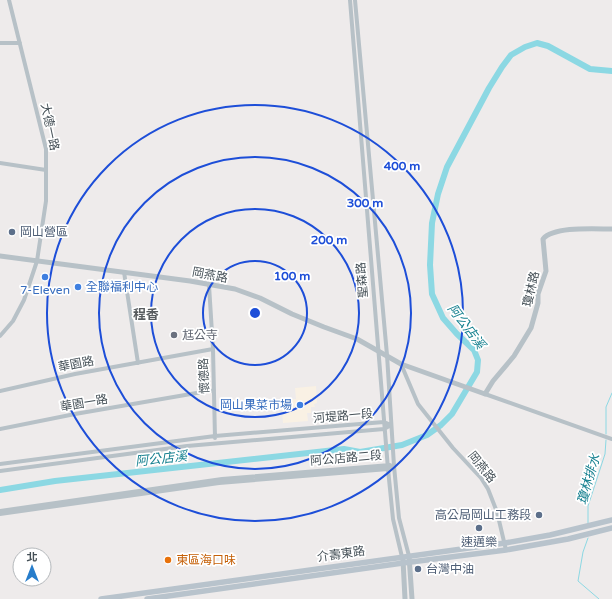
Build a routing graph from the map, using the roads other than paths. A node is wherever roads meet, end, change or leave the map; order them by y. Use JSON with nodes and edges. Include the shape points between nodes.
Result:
{"nodes":[{"id":1,"x":9,"y":0,"type":"edge"},
{"id":2,"x":350,"y":0,"type":"edge"},
{"id":3,"x":355,"y":0,"type":"edge"},
{"id":4,"x":0,"y":43,"type":"edge"},
{"id":5,"x":20,"y":43,"type":"junction"},
{"id":6,"x":0,"y":163,"type":"edge"},
{"id":7,"x":46,"y":170,"type":"junction"},
{"id":8,"x":612,"y":230,"type":"edge"},
{"id":9,"x":0,"y":256,"type":"edge"},
{"id":10,"x":37,"y":261,"type":"junction"},
{"id":11,"x":124,"y":272,"type":"junction"},
{"id":12,"x":209,"y":284,"type":"junction"},
{"id":13,"x":0,"y":336,"type":"edge"},
{"id":14,"x":213,"y":349,"type":"junction"},
{"id":15,"x":378,"y":350,"type":"junction"},
{"id":16,"x":387,"y":355,"type":"junction"},
{"id":17,"x":138,"y":363,"type":"junction"},
{"id":18,"x":401,"y":364,"type":"junction"},
{"id":19,"x":214,"y":390,"type":"junction"},
{"id":20,"x":0,"y":391,"type":"edge"},
{"id":21,"x":485,"y":394,"type":"junction"},
{"id":22,"x":384,"y":422,"type":"junction"},
{"id":23,"x":390,"y":425,"type":"junction"},
{"id":24,"x":0,"y":429,"type":"edge"},
{"id":25,"x":385,"y":431,"type":"junction"},
{"id":26,"x":215,"y":436,"type":"junction"},
{"id":27,"x":612,"y":439,"type":"edge"},
{"id":28,"x":216,"y":443,"type":"junction"},
{"id":29,"x":387,"y":462,"type":"junction"},
{"id":30,"x":0,"y":464,"type":"edge"},
{"id":31,"x":394,"y":466,"type":"junction"},
{"id":32,"x":388,"y":469,"type":"junction"},
{"id":33,"x":0,"y":471,"type":"edge"},
{"id":34,"x":0,"y":511,"type":"edge"},
{"id":35,"x":0,"y":514,"type":"edge"},
{"id":36,"x":612,"y":520,"type":"edge"},
{"id":37,"x":595,"y":525,"type":"junction"},
{"id":38,"x":612,"y":528,"type":"edge"},
{"id":39,"x":597,"y":532,"type":"junction"},
{"id":40,"x":559,"y":533,"type":"junction"},
{"id":41,"x":560,"y":541,"type":"junction"},
{"id":42,"x":505,"y":543,"type":"junction"},
{"id":43,"x":506,"y":550,"type":"junction"},
{"id":44,"x":409,"y":556,"type":"junction"},
{"id":45,"x":405,"y":561,"type":"junction"},
{"id":46,"x":101,"y":599,"type":"edge"},
{"id":47,"x":147,"y":599,"type":"edge"},
{"id":48,"x":405,"y":599,"type":"edge"},
{"id":49,"x":412,"y":599,"type":"edge"}],
"edges":[{"from":1,"to":5,"type":"street","name":"大德一路"},
{"from":2,"to":15,"type":"street","name":"聖森路"},
{"from":3,"to":16,"type":"street","name":"聖森路"},
{"from":4,"to":5,"type":"street"},
{"from":5,"to":7,"type":"street","name":"大德一路","via":[[46,150]]},
{"from":6,"to":7,"type":"street"},
{"from":7,"to":10,"type":"street","name":"大德一路","via":[[46,201]]},
{"from":8,"to":21,"type":"street","name":"瓊林路","via":[[581,229],[546,235],[543,239],[546,271],[531,328],[514,356]]},
{"from":9,"to":10,"type":"street","name":"岡燕路"},
{"from":10,"to":11,"type":"street","name":"岡燕路"},
{"from":10,"to":13,"type":"street","name":"大德一路","via":[[24,300],[13,321]]},
{"from":11,"to":12,"type":"street","name":"岡燕路"},
{"from":11,"to":17,"type":"street"},
{"from":12,"to":14,"type":"street","name":"懷德路"},
{"from":12,"to":15,"type":"street","name":"岡燕路","via":[[260,298]]},
{"from":14,"to":17,"type":"street","name":"華園路"},
{"from":14,"to":19,"type":"street","name":"懷德路"},
{"from":15,"to":16,"type":"street","name":"岡燕路"},
{"from":15,"to":22,"type":"street","name":"聖森路"},
{"from":16,"to":18,"type":"street","name":"岡燕路"},
{"from":16,"to":23,"type":"street","name":"聖森路"},
{"from":17,"to":20,"type":"street","name":"華園路"},
{"from":18,"to":21,"type":"street","name":"岡燕路"},
{"from":18,"to":42,"type":"street","name":"岡燕路","via":[[418,404],[488,489],[493,498]]},
{"from":19,"to":24,"type":"street","name":"華園一路"},
{"from":19,"to":26,"type":"street","name":"懷德路"},
{"from":21,"to":27,"type":"street"},
{"from":22,"to":23,"type":"street","name":"河堤路一段"},
{"from":22,"to":25,"type":"street","name":"聖森路"},
{"from":22,"to":26,"type":"street","name":"河堤路一段"},
{"from":23,"to":25,"type":"street","name":"河堤路一段"},
{"from":23,"to":31,"type":"street","name":"聖森路"},
{"from":25,"to":28,"type":"street","name":"河堤路一段"},
{"from":25,"to":29,"type":"street","name":"聖森路"},
{"from":26,"to":28,"type":"street","name":"懷德路"},
{"from":26,"to":30,"type":"street","name":"河堤路一段"},
{"from":28,"to":33,"type":"street","name":"河堤路一段"},
{"from":29,"to":31,"type":"street","name":"阿公店路二段"},
{"from":29,"to":32,"type":"street","name":"聖森路"},
{"from":29,"to":34,"type":"street","name":"阿公店路二段","via":[[222,478]]},
{"from":31,"to":32,"type":"street","name":"阿公店路二段"},
{"from":31,"to":44,"type":"street","name":"聖森路","via":[[399,518]]},
{"from":32,"to":35,"type":"street","name":"阿公店路二段","via":[[219,483]]},
{"from":32,"to":45,"type":"street","name":"聖森路","via":[[393,519]]},
{"from":36,"to":37,"type":"main road","name":"介壽東路"},
{"from":37,"to":39,"type":"main road"},
{"from":37,"to":40,"type":"main road","name":"介壽東路"},
{"from":38,"to":39,"type":"main road","name":"介壽東路"},
{"from":39,"to":41,"type":"main road","name":"介壽東路"},
{"from":40,"to":41,"type":"main road"},
{"from":40,"to":42,"type":"main road","name":"介壽東路"},
{"from":41,"to":43,"type":"main road","name":"介壽東路"},
{"from":42,"to":43,"type":"street","name":"岡燕路"},
{"from":42,"to":44,"type":"main road","name":"介壽東路"},
{"from":43,"to":45,"type":"main road","name":"介壽東路"},
{"from":44,"to":45,"type":"main road","name":"介壽東路"},
{"from":45,"to":46,"type":"main road","name":"介壽東路"},
{"from":45,"to":47,"type":"main road","name":"介壽東路"},
{"from":45,"to":48,"type":"street"},
{"from":45,"to":49,"type":"street"}]}
